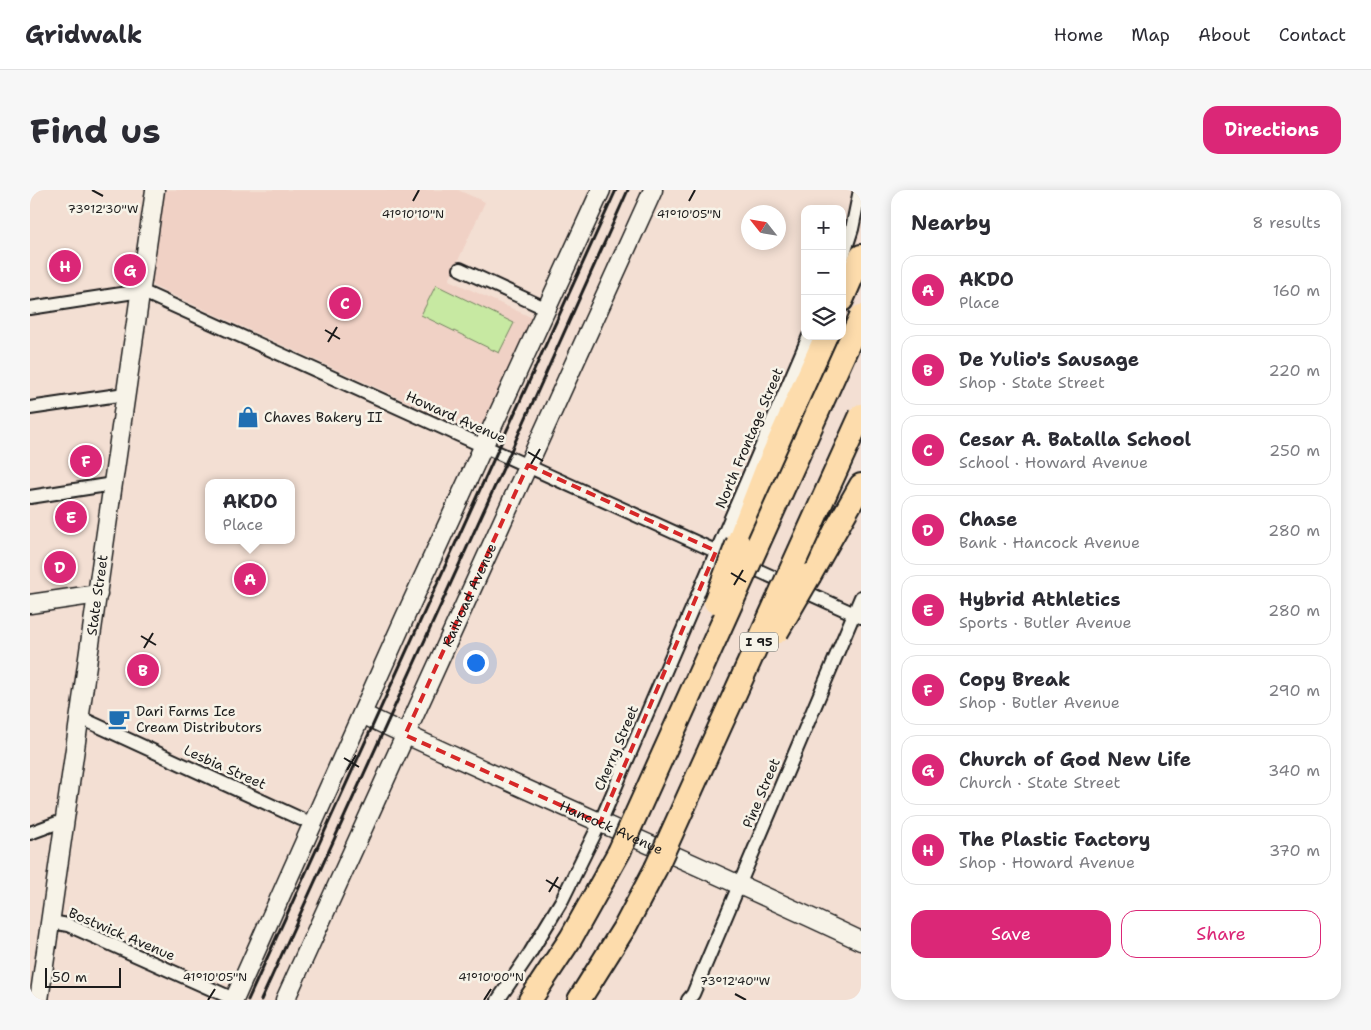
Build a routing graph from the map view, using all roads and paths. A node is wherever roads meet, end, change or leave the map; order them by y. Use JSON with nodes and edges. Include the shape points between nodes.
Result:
{"nodes":[{"id":1,"x":155,"y":190,"type":"edge"},
{"id":2,"x":601,"y":190,"type":"edge"},
{"id":3,"x":653,"y":190,"type":"edge"},
{"id":4,"x":860,"y":190,"type":"edge"},
{"id":5,"x":845,"y":250,"type":"edge"},
{"id":6,"x":861,"y":256,"type":"edge"},
{"id":7,"x":460,"y":269,"type":"dead end"},
{"id":8,"x":141,"y":290,"type":"junction"},
{"id":9,"x":844,"y":295,"type":"edge"},
{"id":10,"x":30,"y":308,"type":"edge"},
{"id":11,"x":547,"y":309,"type":"junction"},
{"id":12,"x":861,"y":316,"type":"edge"},
{"id":13,"x":807,"y":340,"type":"edge"},
{"id":14,"x":824,"y":340,"type":"edge"},
{"id":15,"x":125,"y":394,"type":"junction"},
{"id":16,"x":30,"y":408,"type":"edge"},
{"id":17,"x":861,"y":416,"type":"edge"},
{"id":18,"x":484,"y":445,"type":"junction"},
{"id":19,"x":528,"y":466,"type":"junction"},
{"id":20,"x":113,"y":484,"type":"junction"},
{"id":21,"x":861,"y":485,"type":"edge"},
{"id":22,"x":30,"y":497,"type":"edge"},
{"id":23,"x":716,"y":551,"type":"junction"},
{"id":24,"x":98,"y":594,"type":"junction"},
{"id":25,"x":861,"y":597,"type":"edge"},
{"id":26,"x":30,"y":604,"type":"edge"},
{"id":27,"x":858,"y":615,"type":"edge"},
{"id":28,"x":723,"y":625,"type":"junction"},
{"id":29,"x":362,"y":714,"type":"junction"},
{"id":30,"x":727,"y":714,"type":"junction"},
{"id":31,"x":81,"y":718,"type":"junction"},
{"id":32,"x":405,"y":735,"type":"junction"},
{"id":33,"x":301,"y":819,"type":"dead end"},
{"id":34,"x":65,"y":820,"type":"junction"},
{"id":35,"x":600,"y":823,"type":"junction"},
{"id":36,"x":30,"y":833,"type":"edge"},
{"id":37,"x":739,"y":884,"type":"junction"},
{"id":38,"x":51,"y":922,"type":"junction"},
{"id":39,"x":861,"y":941,"type":"edge"},
{"id":40,"x":39,"y":1000,"type":"edge"},
{"id":41,"x":235,"y":1000,"type":"edge"},
{"id":42,"x":285,"y":1000,"type":"edge"},
{"id":43,"x":498,"y":1000,"type":"edge"},
{"id":44,"x":530,"y":1000,"type":"edge"},
{"id":45,"x":579,"y":1000,"type":"edge"},
{"id":46,"x":688,"y":1000,"type":"edge"}],
"edges":[{"from":1,"to":8,"type":"street","name":"State Street"},
{"from":2,"to":11,"type":"street"},
{"from":3,"to":19,"type":"street","name":"Railroad Avenue"},
{"from":4,"to":5,"type":"street"},
{"from":6,"to":9,"type":"highway"},
{"from":7,"to":11,"type":"street"},
{"from":8,"to":10,"type":"street"},
{"from":8,"to":15,"type":"street","name":"State Street"},
{"from":8,"to":18,"type":"street","name":"Howard Avenue"},
{"from":11,"to":18,"type":"street"},
{"from":12,"to":28,"type":"highway","number":"I 95","bridge":true},
{"from":13,"to":23,"type":"street","name":"North Frontage Street"},
{"from":14,"to":28,"type":"highway","bridge":true,"via":[[766,470],[715,602]]},
{"from":15,"to":16,"type":"street"},
{"from":15,"to":20,"type":"street","name":"State Street"},
{"from":17,"to":30,"type":"highway","number":"I 95","bridge":true},
{"from":18,"to":19,"type":"street","name":"Howard Avenue"},
{"from":18,"to":29,"type":"street"},
{"from":19,"to":23,"type":"street","name":"Howard Avenue"},
{"from":19,"to":32,"type":"street","name":"Railroad Avenue"},
{"from":20,"to":22,"type":"street"},
{"from":20,"to":24,"type":"street","name":"State Street"},
{"from":21,"to":30,"type":"highway","bridge":true},
{"from":23,"to":27,"type":"street","name":"Howard Avenue"},
{"from":23,"to":35,"type":"street","name":"Cherry Street"},
{"from":24,"to":26,"type":"street"},
{"from":24,"to":31,"type":"street","name":"State Street"},
{"from":25,"to":27,"type":"street","name":"Pine Street"},
{"from":27,"to":37,"type":"street","name":"Pine Street"},
{"from":28,"to":44,"type":"highway","number":"I 95","bridge":true,"via":[[619,852],[580,922]]},
{"from":29,"to":32,"type":"street","name":"Hancock Avenue"},
{"from":29,"to":41,"type":"street"},
{"from":30,"to":45,"type":"highway","number":"I 95","bridge":true,"via":[[656,868],[621,933]]},
{"from":31,"to":33,"type":"street","name":"Lesbia Street"},
{"from":31,"to":34,"type":"street","name":"State Street"},
{"from":32,"to":35,"type":"street","name":"Hancock Avenue"},
{"from":32,"to":42,"type":"street","name":"Railroad Avenue"},
{"from":34,"to":36,"type":"street"},
{"from":34,"to":38,"type":"street","name":"State Street"},
{"from":35,"to":37,"type":"street","name":"Hancock Avenue"},
{"from":35,"to":43,"type":"street","name":"Cherry Street","via":[[562,900]]},
{"from":37,"to":39,"type":"street","name":"Hancock Avenue"},
{"from":37,"to":46,"type":"street","name":"Pine Street"},
{"from":38,"to":40,"type":"street","name":"State Street"},
{"from":38,"to":41,"type":"street","name":"Bostwick Avenue","via":[[68,925]]}]}
